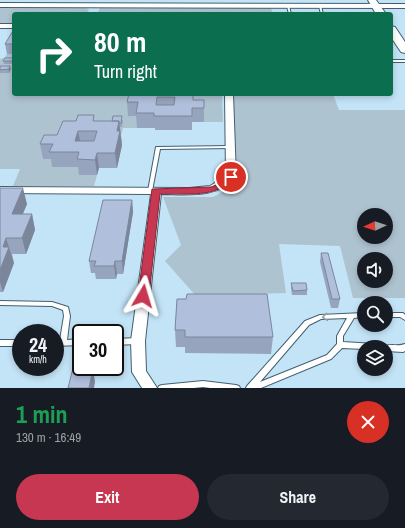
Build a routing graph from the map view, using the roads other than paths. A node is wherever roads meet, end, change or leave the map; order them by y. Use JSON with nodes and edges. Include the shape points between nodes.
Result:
{"nodes":[{"id":1,"x":149,"y":3,"type":"edge"},
{"id":2,"x":374,"y":3,"type":"edge"},
{"id":3,"x":0,"y":5,"type":"edge"},
{"id":4,"x":95,"y":5,"type":"junction"},
{"id":5,"x":288,"y":6,"type":"junction"},
{"id":6,"x":320,"y":6,"type":"junction"},
{"id":7,"x":405,"y":6,"type":"edge"},
{"id":8,"x":93,"y":12,"type":"edge"},
{"id":9,"x":290,"y":12,"type":"edge"},
{"id":10,"x":322,"y":12,"type":"edge"},
{"id":11,"x":380,"y":12,"type":"edge"},
{"id":12,"x":0,"y":26,"type":"edge"},
{"id":13,"x":12,"y":26,"type":"edge"},
{"id":14,"x":393,"y":32,"type":"edge"},
{"id":15,"x":405,"y":50,"type":"edge"},
{"id":16,"x":393,"y":61,"type":"edge"},
{"id":17,"x":405,"y":61,"type":"edge"},
{"id":18,"x":229,"y":96,"type":"edge"},
{"id":19,"x":231,"y":147,"type":"junction"},
{"id":20,"x":0,"y":190,"type":"edge"},
{"id":21,"x":153,"y":191,"type":"junction"},
{"id":22,"x":0,"y":303,"type":"edge"},
{"id":23,"x":393,"y":315,"type":"edge"},
{"id":24,"x":352,"y":316,"type":"junction"},
{"id":25,"x":357,"y":316,"type":"edge"},
{"id":26,"x":405,"y":318,"type":"edge"},
{"id":27,"x":64,"y":336,"type":"edge"},
{"id":28,"x":138,"y":341,"type":"junction"},
{"id":29,"x":124,"y":342,"type":"edge"},
{"id":30,"x":0,"y":343,"type":"edge"},
{"id":31,"x":12,"y":343,"type":"edge"},
{"id":32,"x":340,"y":345,"type":"junction"},
{"id":33,"x":357,"y":346,"type":"edge"},
{"id":34,"x":405,"y":347,"type":"edge"},
{"id":35,"x":393,"y":348,"type":"edge"},
{"id":36,"x":197,"y":386,"type":"edge"},
{"id":37,"x":150,"y":388,"type":"edge"},
{"id":38,"x":162,"y":388,"type":"edge"},
{"id":39,"x":236,"y":388,"type":"edge"},
{"id":40,"x":250,"y":388,"type":"edge"},
{"id":41,"x":253,"y":388,"type":"edge"}],
"edges":[{"from":1,"to":4,"type":"street"},
{"from":1,"to":5,"type":"street"},
{"from":2,"to":6,"type":"street"},
{"from":2,"to":7,"type":"street"},
{"from":2,"to":11,"type":"main road"},
{"from":3,"to":4,"type":"street"},
{"from":4,"to":8,"type":"street"},
{"from":5,"to":6,"type":"street"},
{"from":5,"to":9,"type":"lane"},
{"from":6,"to":10,"type":"lane"},
{"from":12,"to":13,"type":"street"},
{"from":14,"to":15,"type":"main road"},
{"from":16,"to":17,"type":"lane"},
{"from":18,"to":19,"type":"street"},
{"from":19,"to":21,"type":"street","via":[[231,177],[222,186],[203,191]]},
{"from":19,"to":21,"type":"lane","via":[[158,148]]},
{"from":20,"to":21,"type":"street"},
{"from":21,"to":28,"type":"street"},
{"from":22,"to":27,"type":"lane","via":[[52,304],[66,309]]},
{"from":23,"to":26,"type":"lane"},
{"from":24,"to":25,"type":"lane"},
{"from":24,"to":32,"type":"lane","via":[[340,336]]},
{"from":24,"to":40,"type":"lane","one_way":true,"via":[[320,317],[307,323]]},
{"from":28,"to":29,"type":"lane"},
{"from":28,"to":37,"type":"street","via":[[139,372]]},
{"from":30,"to":31,"type":"lane"},
{"from":32,"to":33,"type":"lane"},
{"from":32,"to":41,"type":"lane","via":[[329,357]]},
{"from":34,"to":35,"type":"lane"},
{"from":36,"to":38,"type":"lane"},
{"from":36,"to":39,"type":"lane"}]}
